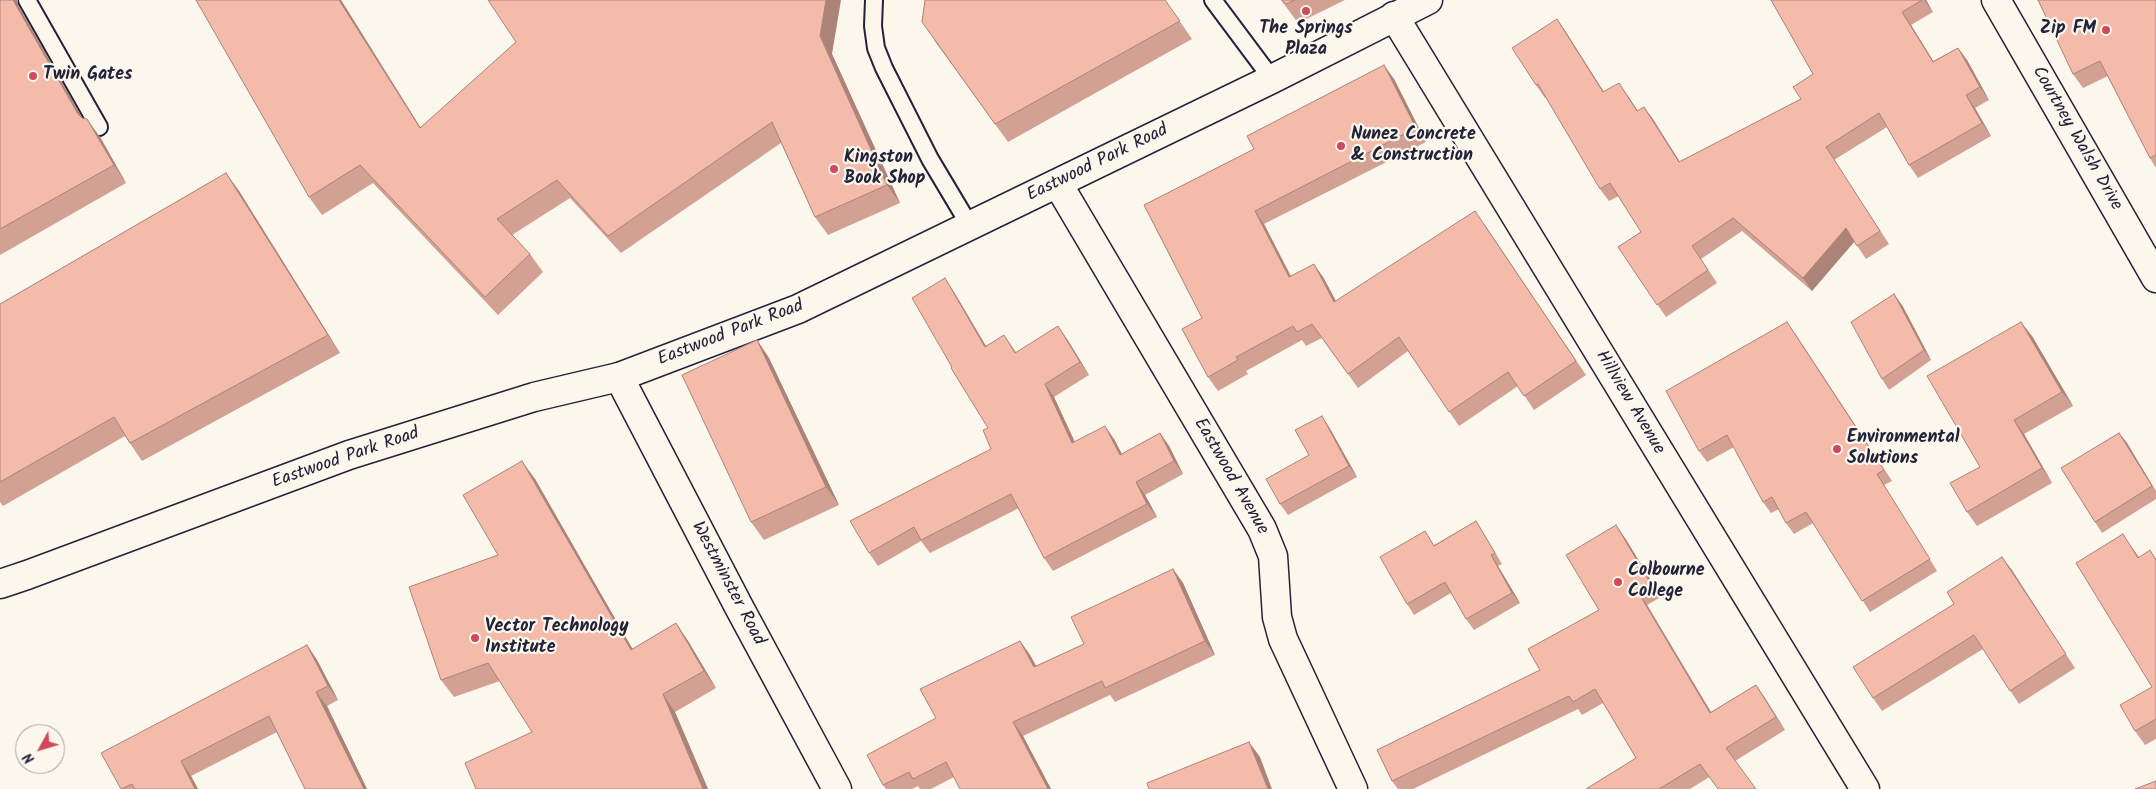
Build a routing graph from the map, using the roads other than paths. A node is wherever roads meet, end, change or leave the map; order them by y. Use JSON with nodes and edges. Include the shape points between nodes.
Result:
{"nodes":[{"id":1,"x":27,"y":0,"type":"edge"},
{"id":2,"x":874,"y":0,"type":"edge"},
{"id":3,"x":1213,"y":0,"type":"edge"},
{"id":4,"x":1428,"y":0,"type":"edge"},
{"id":5,"x":1996,"y":0,"type":"edge"},
{"id":6,"x":1394,"y":16,"type":"junction"},
{"id":7,"x":1272,"y":79,"type":"junction"},
{"id":8,"x":99,"y":126,"type":"dead end"},
{"id":9,"x":1058,"y":184,"type":"junction"},
{"id":10,"x":970,"y":226,"type":"junction"},
{"id":11,"x":2156,"y":278,"type":"edge"},
{"id":12,"x":620,"y":377,"type":"junction"},
{"id":13,"x":0,"y":584,"type":"edge"},
{"id":14,"x":837,"y":789,"type":"edge"},
{"id":15,"x":1353,"y":789,"type":"edge"},
{"id":16,"x":1865,"y":789,"type":"edge"}],
"edges":[{"from":1,"to":8,"type":"lane"},
{"from":2,"to":10,"type":"lane","via":[[876,48],[884,68],[930,159]]},
{"from":3,"to":7,"type":"lane"},
{"from":4,"to":6,"type":"street","name":"Eastwood Park Road"},
{"from":5,"to":11,"type":"street","name":"Courtney Walsh Drive"},
{"from":6,"to":7,"type":"street","name":"Eastwood Park Road"},
{"from":6,"to":16,"type":"street","name":"Hillview Avenue"},
{"from":7,"to":9,"type":"street","name":"Eastwood Park Road"},
{"from":9,"to":10,"type":"street","name":"Eastwood Park Road"},
{"from":9,"to":15,"type":"street","name":"Eastwood Avenue","via":[[1262,529],[1273,556],[1277,617],[1284,640]]},
{"from":10,"to":12,"type":"street","name":"Eastwood Park Road","via":[[798,309]]},
{"from":12,"to":13,"type":"street","name":"Eastwood Park Road","via":[[534,398],[349,455]]},
{"from":12,"to":14,"type":"street","name":"Westminster Road"}]}
